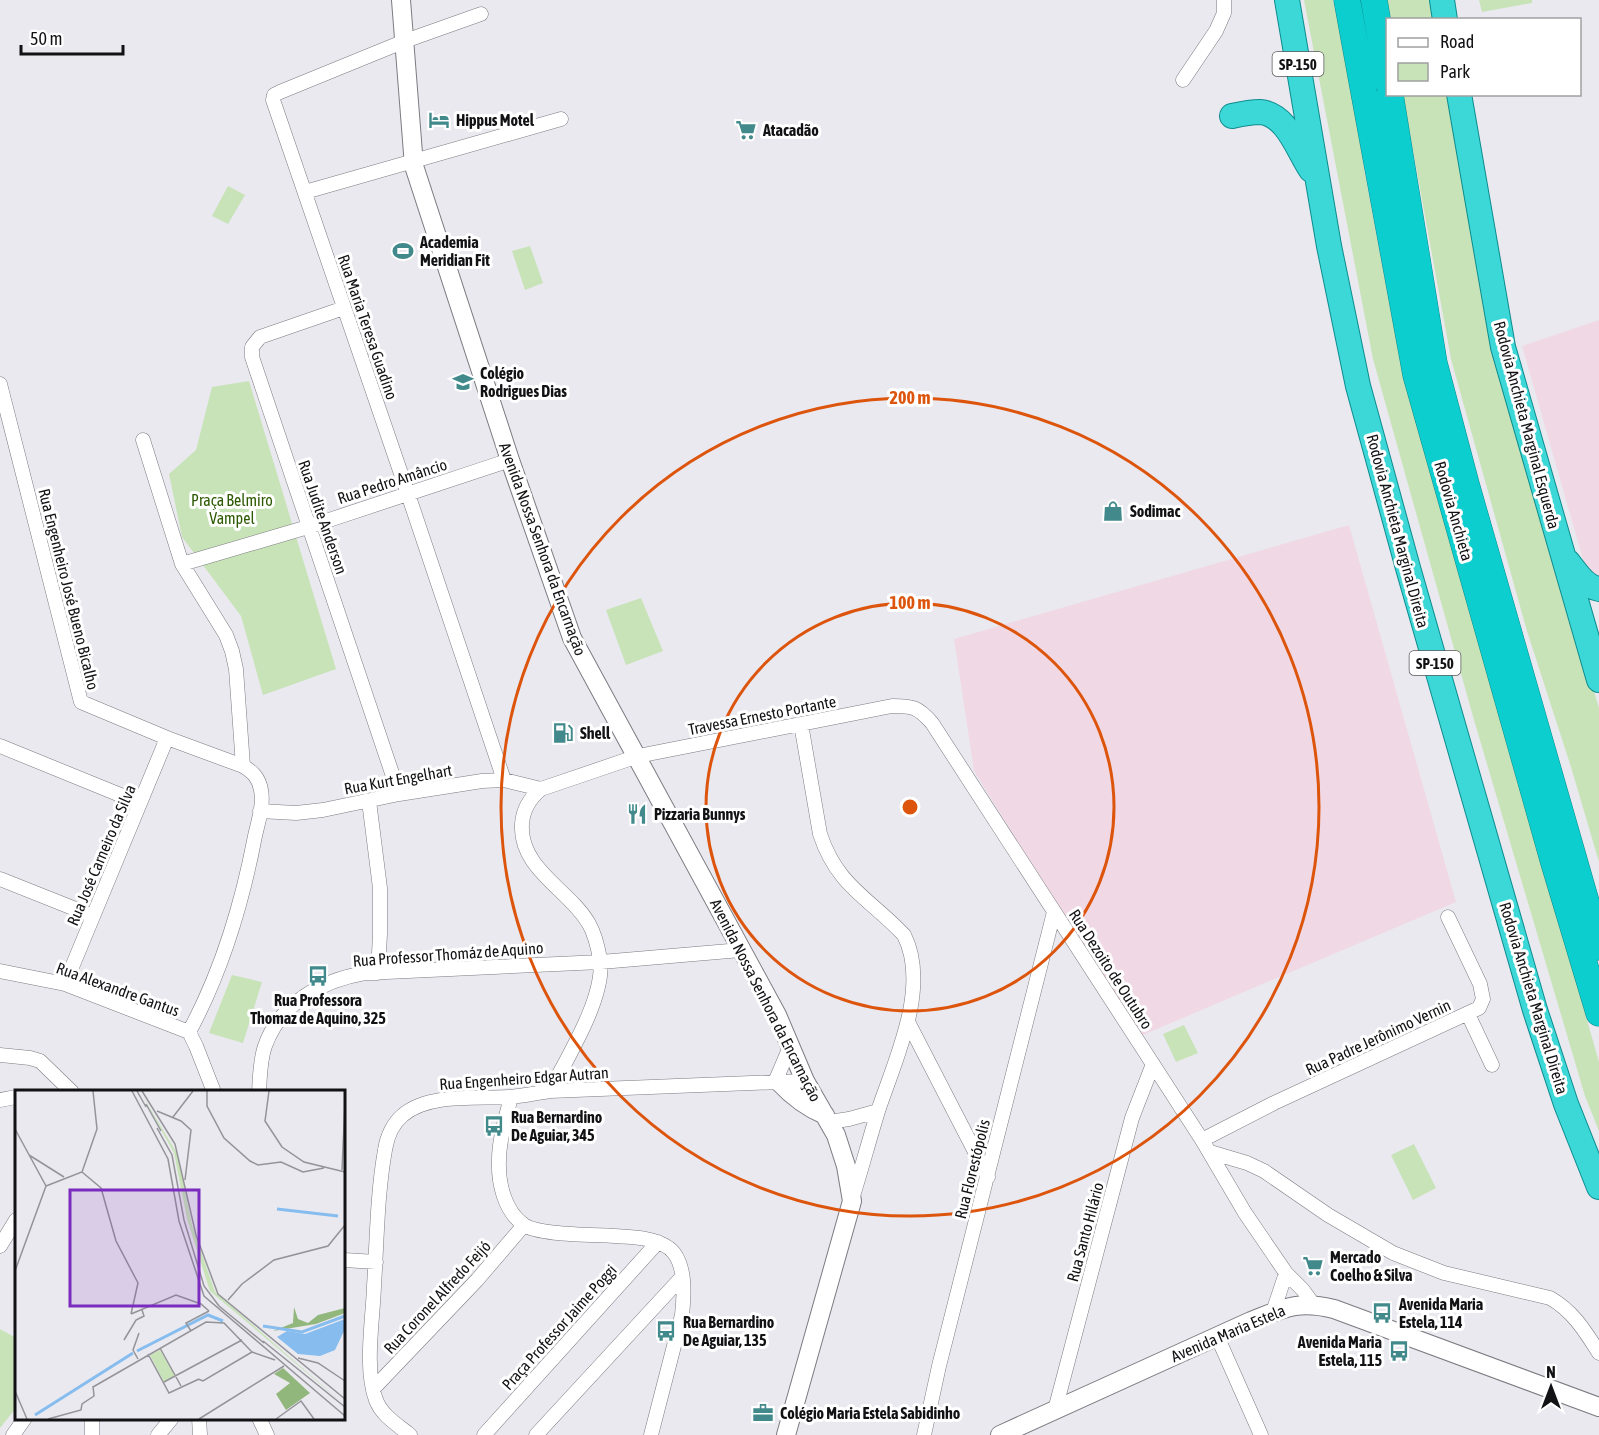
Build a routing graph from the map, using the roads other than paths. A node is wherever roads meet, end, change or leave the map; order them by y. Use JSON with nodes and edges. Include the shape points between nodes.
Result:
{"nodes":[{"id":1,"x":401,"y":0,"type":"edge"},
{"id":2,"x":1224,"y":0,"type":"edge"},
{"id":3,"x":1287,"y":0,"type":"edge"},
{"id":4,"x":1347,"y":0,"type":"edge"},
{"id":5,"x":1374,"y":0,"type":"edge"},
{"id":6,"x":1442,"y":0,"type":"edge"},
{"id":7,"x":482,"y":14,"type":"dead end"},
{"id":8,"x":1445,"y":18,"type":"edge"},
{"id":9,"x":405,"y":41,"type":"junction"},
{"id":10,"x":1386,"y":70,"type":"edge"},
{"id":11,"x":1183,"y":80,"type":"dead end"},
{"id":12,"x":1390,"y":96,"type":"edge"},
{"id":13,"x":1459,"y":96,"type":"edge"},
{"id":14,"x":1232,"y":116,"type":"dead end"},
{"id":15,"x":561,"y":119,"type":"dead end"},
{"id":16,"x":413,"y":161,"type":"junction"},
{"id":17,"x":1318,"y":180,"type":"junction"},
{"id":18,"x":305,"y":192,"type":"junction"},
{"id":19,"x":344,"y":308,"type":"junction"},
{"id":20,"x":0,"y":384,"type":"edge"},
{"id":21,"x":143,"y":440,"type":"dead end"},
{"id":22,"x":510,"y":460,"type":"junction"},
{"id":23,"x":408,"y":494,"type":"junction"},
{"id":24,"x":308,"y":527,"type":"junction"},
{"id":25,"x":1562,"y":555,"type":"junction"},
{"id":26,"x":182,"y":564,"type":"junction"},
{"id":27,"x":1599,"y":589,"type":"edge"},
{"id":28,"x":1599,"y":618,"type":"edge"},
{"id":29,"x":1599,"y":642,"type":"edge"},
{"id":30,"x":1599,"y":680,"type":"edge"},
{"id":31,"x":892,"y":706,"type":"joint"},
{"id":32,"x":801,"y":724,"type":"junction"},
{"id":33,"x":168,"y":738,"type":"junction"},
{"id":34,"x":0,"y":746,"type":"edge"},
{"id":35,"x":638,"y":756,"type":"junction"},
{"id":36,"x":243,"y":766,"type":"junction"},
{"id":37,"x":504,"y":780,"type":"junction"},
{"id":38,"x":541,"y":789,"type":"junction"},
{"id":39,"x":399,"y":794,"type":"junction"},
{"id":40,"x":369,"y":801,"type":"junction"},
{"id":41,"x":140,"y":804,"type":"junction"},
{"id":42,"x":260,"y":811,"type":"junction"},
{"id":43,"x":0,"y":879,"type":"edge"},
{"id":44,"x":1054,"y":912,"type":"junction"},
{"id":45,"x":93,"y":916,"type":"junction"},
{"id":46,"x":1448,"y":917,"type":"dead end"},
{"id":47,"x":1599,"y":946,"type":"edge"},
{"id":48,"x":741,"y":950,"type":"junction"},
{"id":49,"x":601,"y":962,"type":"junction"},
{"id":50,"x":0,"y":971,"type":"edge"},
{"id":51,"x":378,"y":973,"type":"junction"},
{"id":52,"x":65,"y":984,"type":"junction"},
{"id":53,"x":1599,"y":1013,"type":"edge"},
{"id":54,"x":1468,"y":1014,"type":"junction"},
{"id":55,"x":908,"y":1022,"type":"junction"},
{"id":56,"x":189,"y":1032,"type":"junction"},
{"id":57,"x":790,"y":1047,"type":"junction"},
{"id":58,"x":0,"y":1055,"type":"edge"},
{"id":59,"x":1153,"y":1064,"type":"junction"},
{"id":60,"x":1492,"y":1065,"type":"dead end"},
{"id":61,"x":805,"y":1081,"type":"junction"},
{"id":62,"x":777,"y":1082,"type":"junction"},
{"id":63,"x":66,"y":1090,"type":"edge"},
{"id":64,"x":213,"y":1090,"type":"edge"},
{"id":65,"x":259,"y":1090,"type":"edge"},
{"id":66,"x":550,"y":1091,"type":"junction"},
{"id":67,"x":511,"y":1097,"type":"junction"},
{"id":68,"x":15,"y":1098,"type":"edge"},
{"id":69,"x":0,"y":1100,"type":"edge"},
{"id":70,"x":878,"y":1111,"type":"junction"},
{"id":71,"x":827,"y":1118,"type":"junction"},
{"id":72,"x":1202,"y":1140,"type":"junction"},
{"id":73,"x":1210,"y":1152,"type":"junction"},
{"id":74,"x":987,"y":1177,"type":"junction"},
{"id":75,"x":1599,"y":1187,"type":"edge"},
{"id":76,"x":852,"y":1201,"type":"junction"},
{"id":77,"x":15,"y":1222,"type":"edge"},
{"id":78,"x":524,"y":1225,"type":"junction"},
{"id":79,"x":658,"y":1242,"type":"junction"},
{"id":80,"x":0,"y":1246,"type":"edge"},
{"id":81,"x":345,"y":1260,"type":"edge"},
{"id":82,"x":376,"y":1262,"type":"junction"},
{"id":83,"x":1286,"y":1273,"type":"junction"},
{"id":84,"x":682,"y":1276,"type":"junction"},
{"id":85,"x":1313,"y":1304,"type":"junction"},
{"id":86,"x":1273,"y":1312,"type":"junction"},
{"id":87,"x":1216,"y":1336,"type":"junction"},
{"id":88,"x":1599,"y":1353,"type":"edge"},
{"id":89,"x":373,"y":1389,"type":"junction"},
{"id":90,"x":1596,"y":1404,"type":"edge"},
{"id":91,"x":1055,"y":1410,"type":"junction"},
{"id":92,"x":24,"y":1420,"type":"edge"},
{"id":93,"x":171,"y":1420,"type":"edge"},
{"id":94,"x":199,"y":1420,"type":"edge"},
{"id":95,"x":260,"y":1420,"type":"edge"},
{"id":96,"x":13,"y":1435,"type":"edge"},
{"id":97,"x":158,"y":1435,"type":"edge"},
{"id":98,"x":200,"y":1435,"type":"edge"},
{"id":99,"x":267,"y":1435,"type":"edge"},
{"id":100,"x":410,"y":1435,"type":"edge"},
{"id":101,"x":484,"y":1435,"type":"edge"},
{"id":102,"x":536,"y":1435,"type":"edge"},
{"id":103,"x":651,"y":1435,"type":"edge"},
{"id":104,"x":786,"y":1435,"type":"edge"},
{"id":105,"x":924,"y":1435,"type":"edge"},
{"id":106,"x":1000,"y":1435,"type":"edge"},
{"id":107,"x":1261,"y":1435,"type":"edge"}],
"edges":[{"from":1,"to":9,"type":"street","name":"Avenida Nossa Senhora da Encarnação"},
{"from":2,"to":11,"type":"street","via":[[1224,13],[1216,31]]},
{"from":3,"to":17,"type":"highway","name":"Rodovia Anchieta Marginal Direita","number":"SP-150"},
{"from":4,"to":53,"type":"highway","name":"Rodovia Anchieta","via":[[1416,375]]},
{"from":5,"to":10,"type":"highway"},
{"from":6,"to":8,"type":"highway"},
{"from":7,"to":9,"type":"street","name":"Rua Maria Teresa Guadino"},
{"from":9,"to":16,"type":"street","name":"Avenida Nossa Senhora da Encarnação"},
{"from":9,"to":18,"type":"street","name":"Rua Maria Teresa Guadino","via":[[273,97]]},
{"from":12,"to":47,"type":"highway","name":"Rodovia Anchieta","via":[[1434,363]]},
{"from":13,"to":25,"type":"highway","name":"Rodovia Anchieta Marginal Esquerda","via":[[1503,347]]},
{"from":14,"to":17,"type":"highway","via":[[1263,112],[1277,119]]},
{"from":15,"to":16,"type":"street"},
{"from":16,"to":18,"type":"street"},
{"from":16,"to":22,"type":"street","name":"Avenida Nossa Senhora da Encarnação"},
{"from":17,"to":75,"type":"highway","name":"Rodovia Anchieta Marginal Direita","number":"SP-150","via":[[1358,386],[1408,568],[1538,1019]]},
{"from":18,"to":19,"type":"street","name":"Rua Maria Teresa Guadino"},
{"from":19,"to":23,"type":"street","name":"Rua Maria Teresa Guadino"},
{"from":19,"to":24,"type":"street","name":"Rua Judite Anderson","via":[[271,331],[252,347],[254,365]]},
{"from":20,"to":33,"type":"street","name":"Rua Engenheiro José Bueno Bicalho","via":[[81,702]]},
{"from":21,"to":26,"type":"street"},
{"from":22,"to":23,"type":"street","name":"Rua Pedro Amâncio"},
{"from":22,"to":35,"type":"street","name":"Avenida Nossa Senhora da Encarnação","via":[[572,638]]},
{"from":23,"to":24,"type":"street","name":"Rua Pedro Amâncio"},
{"from":23,"to":37,"type":"street","name":"Rua Maria Teresa Guadino"},
{"from":24,"to":26,"type":"street","name":"Rua Pedro Amâncio"},
{"from":24,"to":39,"type":"street","name":"Rua Judite Anderson"},
{"from":25,"to":27,"type":"highway","via":[[1590,587]]},
{"from":25,"to":30,"type":"highway","name":"Rodovia Anchieta Marginal Esquerda"},
{"from":26,"to":36,"type":"street","via":[[232,651]]},
{"from":28,"to":29,"type":"highway"},
{"from":31,"to":32,"type":"street","name":"Travessa Ernesto Portante"},
{"from":31,"to":44,"type":"street","name":"Rua Dezoito de Outubro","via":[[912,706],[932,723]]},
{"from":32,"to":35,"type":"street","name":"Travessa Ernesto Portante"},
{"from":32,"to":55,"type":"street","via":[[826,851],[852,888],[904,935],[909,945],[913,980]]},
{"from":33,"to":36,"type":"street","name":"Rua Engenheiro José Bueno Bicalho"},
{"from":33,"to":41,"type":"street","name":"Rua José Carneiro da Silva"},
{"from":34,"to":41,"type":"street"},
{"from":35,"to":38,"type":"street","name":"Travessa Ernesto Portante"},
{"from":35,"to":48,"type":"street","name":"Avenida Nossa Senhora da Encarnação"},
{"from":36,"to":42,"type":"street","via":[[254,772],[257,779],[262,793]]},
{"from":37,"to":38,"type":"street","name":"Rua Kurt Engelhart"},
{"from":37,"to":39,"type":"street","name":"Rua Kurt Engelhart"},
{"from":38,"to":49,"type":"street","via":[[532,796],[522,815],[526,849],[537,867],[589,924]]},
{"from":39,"to":40,"type":"street","name":"Rua Kurt Engelhart"},
{"from":40,"to":42,"type":"street","name":"Rua Kurt Engelhart","via":[[296,813]]},
{"from":40,"to":51,"type":"street","via":[[380,888]]},
{"from":41,"to":45,"type":"street","name":"Rua José Carneiro da Silva"},
{"from":42,"to":56,"type":"street","via":[[227,946]]},
{"from":43,"to":45,"type":"street"},
{"from":44,"to":59,"type":"street","name":"Rua Dezoito de Outubro"},
{"from":44,"to":74,"type":"street","name":"Rua Florestópolis"},
{"from":45,"to":52,"type":"street","name":"Rua José Carneiro da Silva"},
{"from":46,"to":54,"type":"street","name":"Rua Padre Jerônimo Vernin","via":[[1480,984],[1483,999],[1479,1008]]},
{"from":48,"to":49,"type":"street","name":"Rua Professor Thomáz de Aquino"},
{"from":48,"to":57,"type":"street","name":"Avenida Nossa Senhora da Encarnação"},
{"from":49,"to":51,"type":"street","name":"Rua Professor Thomáz de Aquino"},
{"from":49,"to":66,"type":"street","via":[[596,997]]},
{"from":50,"to":52,"type":"street","name":"Rua Alexandre Gantus"},
{"from":51,"to":65,"type":"street","name":"Rua Professor Thomáz de Aquino","via":[[341,977],[286,1010],[274,1024],[265,1045]]},
{"from":52,"to":56,"type":"street","name":"Rua Alexandre Gantus"},
{"from":54,"to":60,"type":"street"},
{"from":54,"to":72,"type":"street","name":"Rua Padre Jerônimo Vernin"},
{"from":55,"to":70,"type":"street"},
{"from":55,"to":74,"type":"street"},
{"from":56,"to":64,"type":"street"},
{"from":57,"to":61,"type":"street","name":"Avenida Nossa Senhora da Encarnação"},
{"from":57,"to":62,"type":"street"},
{"from":58,"to":63,"type":"street","via":[[40,1061]]},
{"from":59,"to":72,"type":"street","name":"Rua Dezoito de Outubro"},
{"from":59,"to":91,"type":"street","name":"Rua Santo Hilário","via":[[1132,1118]]},
{"from":61,"to":62,"type":"street","name":"Rua Engenheiro Edgar Autran"},
{"from":61,"to":71,"type":"street","name":"Avenida Nossa Senhora da Encarnação"},
{"from":62,"to":66,"type":"street","name":"Rua Engenheiro Edgar Autran"},
{"from":62,"to":71,"type":"street","via":[[795,1099]]},
{"from":66,"to":67,"type":"street","name":"Rua Engenheiro Edgar Autran"},
{"from":67,"to":78,"type":"street","via":[[499,1176],[506,1202]]},
{"from":67,"to":82,"type":"street","name":"Rua Engenheiro Edgar Autran","via":[[434,1101],[416,1106],[392,1127],[385,1149]]},
{"from":68,"to":69,"type":"street"},
{"from":70,"to":71,"type":"street","via":[[849,1119]]},
{"from":70,"to":76,"type":"street"},
{"from":71,"to":76,"type":"street","name":"Avenida Nossa Senhora da Encarnação","via":[[846,1166]]},
{"from":72,"to":73,"type":"street","name":"Rua Dezoito de Outubro"},
{"from":73,"to":83,"type":"street","name":"Rua Dezoito de Outubro"},
{"from":73,"to":88,"type":"street","via":[[1263,1171],[1393,1253],[1444,1273],[1550,1298],[1578,1321]]},
{"from":74,"to":105,"type":"street","name":"Rua Florestópolis"},
{"from":76,"to":104,"type":"street","name":"Avenida Nossa Senhora da Encarnação"},
{"from":77,"to":80,"type":"street"},
{"from":78,"to":79,"type":"street","via":[[545,1232],[618,1235]]},
{"from":78,"to":89,"type":"street","name":"Rua Coronel Alfredo Feijó"},
{"from":79,"to":84,"type":"street","via":[[675,1254]]},
{"from":79,"to":101,"type":"street","name":"Praça Professor Jaime Poggi"},
{"from":81,"to":82,"type":"street"},
{"from":82,"to":89,"type":"street","name":"Rua Engenheiro Edgar Autran","via":[[370,1361]]},
{"from":83,"to":85,"type":"street","name":"Rua Dezoito de Outubro"},
{"from":83,"to":86,"type":"street"},
{"from":84,"to":102,"type":"street"},
{"from":84,"to":103,"type":"street","via":[[682,1315]]},
{"from":85,"to":86,"type":"street","name":"Avenida Maria Estela"},
{"from":85,"to":90,"type":"street","name":"Avenida Maria Estela"},
{"from":86,"to":87,"type":"street","name":"Avenida Maria Estela"},
{"from":87,"to":91,"type":"street","name":"Avenida Maria Estela"},
{"from":87,"to":107,"type":"street"},
{"from":89,"to":100,"type":"street","name":"Rua Engenheiro Edgar Autran","via":[[382,1411]]},
{"from":91,"to":106,"type":"street","name":"Avenida Maria Estela"},
{"from":92,"to":96,"type":"street"},
{"from":93,"to":97,"type":"street"},
{"from":94,"to":98,"type":"street"},
{"from":95,"to":99,"type":"street"}]}
